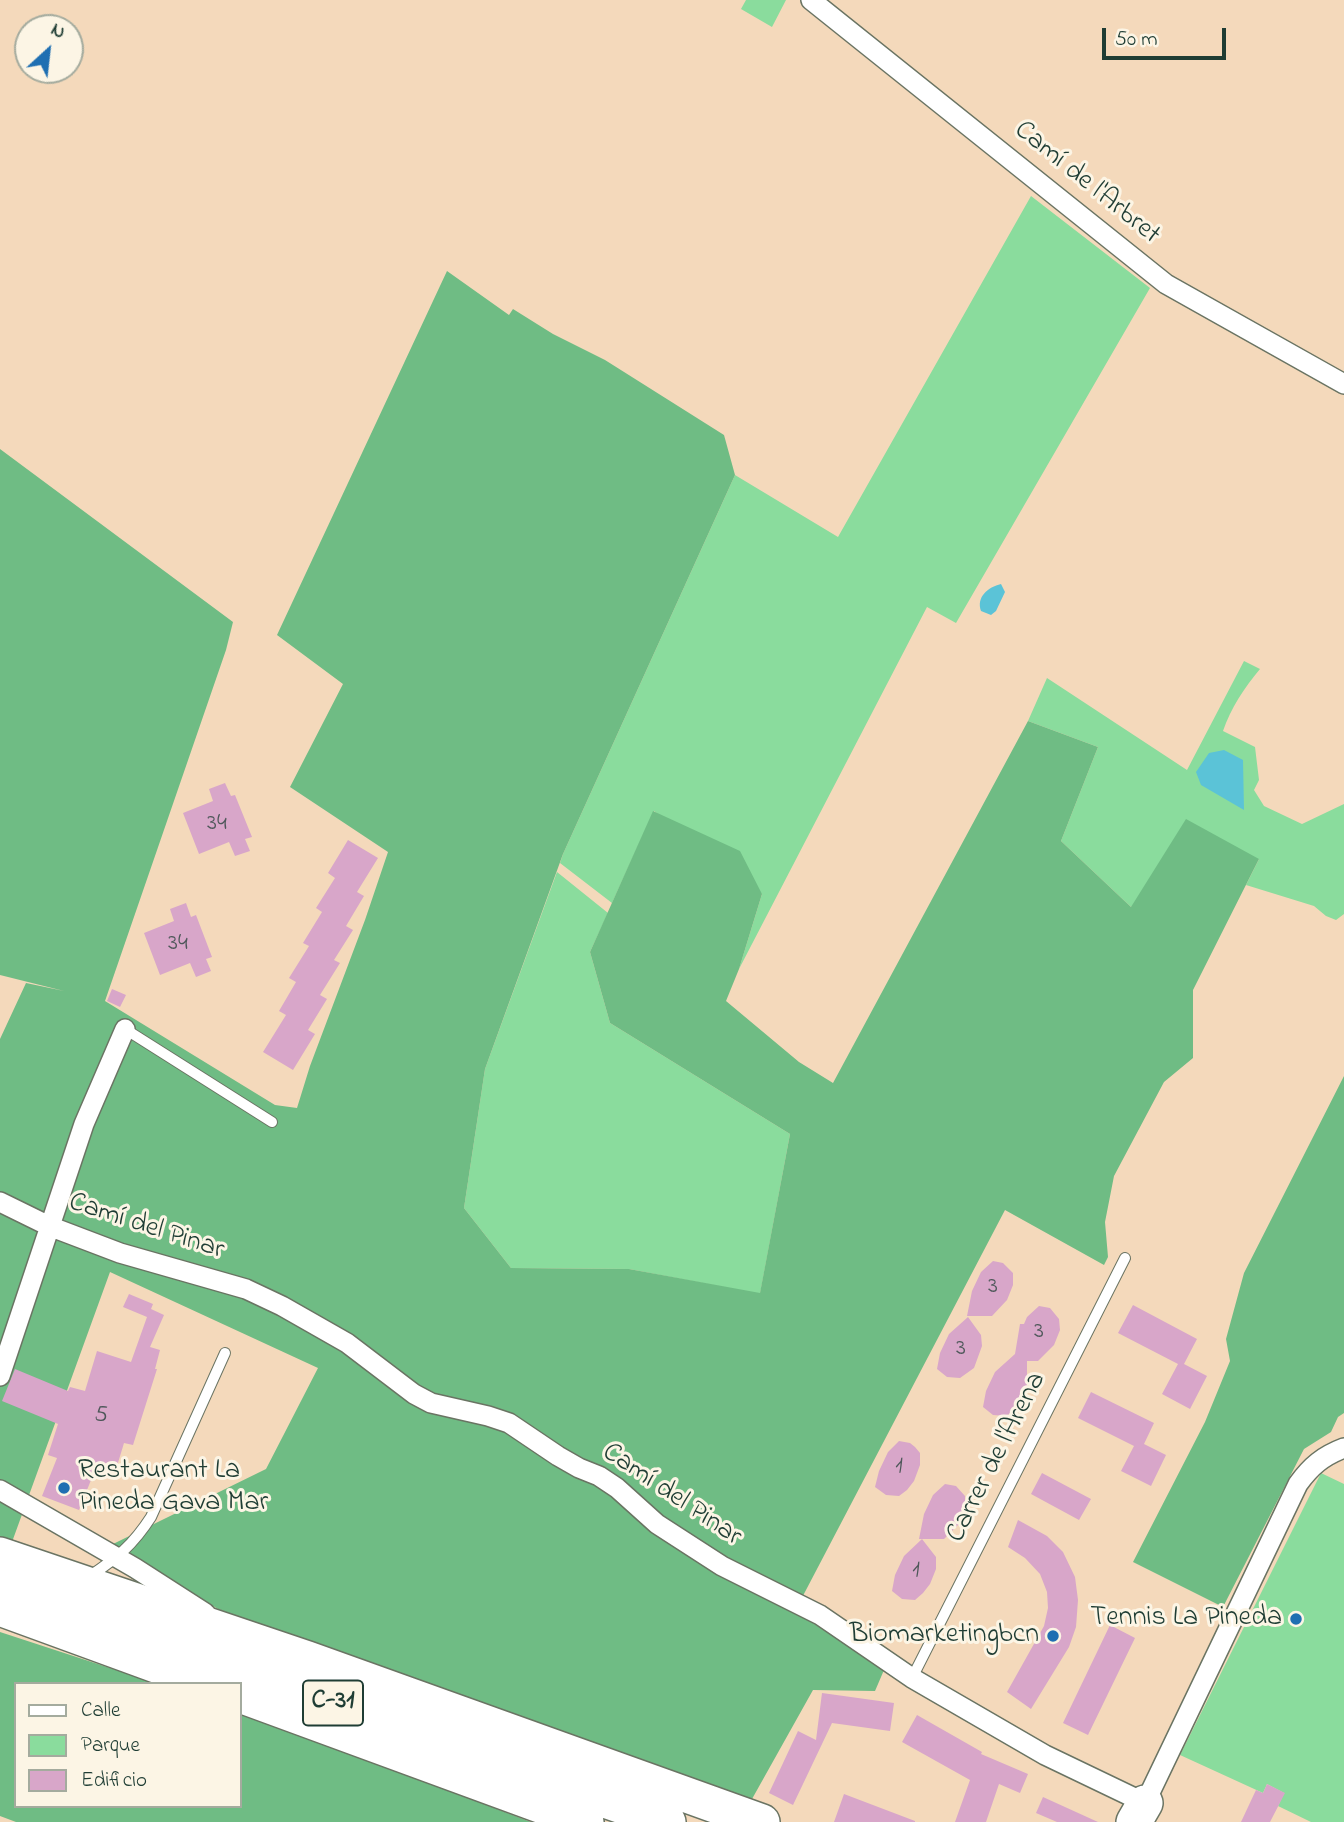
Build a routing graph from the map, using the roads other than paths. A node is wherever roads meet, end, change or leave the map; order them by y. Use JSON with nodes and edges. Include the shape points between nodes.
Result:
{"nodes":[{"id":1,"x":811,"y":0,"type":"edge"},
{"id":2,"x":1344,"y":384,"type":"edge"},
{"id":3,"x":125,"y":1030,"type":"joint"},
{"id":4,"x":272,"y":1122,"type":"dead end"},
{"id":5,"x":0,"y":1202,"type":"edge"},
{"id":6,"x":49,"y":1226,"type":"junction"},
{"id":7,"x":1125,"y":1258,"type":"dead end"},
{"id":8,"x":225,"y":1353,"type":"dead end"},
{"id":9,"x":0,"y":1376,"type":"edge"},
{"id":10,"x":1344,"y":1448,"type":"edge"},
{"id":11,"x":0,"y":1490,"type":"edge"},
{"id":12,"x":0,"y":1555,"type":"edge"},
{"id":13,"x":118,"y":1558,"type":"junction"},
{"id":14,"x":0,"y":1579,"type":"edge"},
{"id":15,"x":82,"y":1582,"type":"junction"},
{"id":16,"x":0,"y":1608,"type":"edge"},
{"id":17,"x":242,"y":1636,"type":"junction"},
{"id":18,"x":912,"y":1678,"type":"junction"},
{"id":19,"x":203,"y":1682,"type":"edge"},
{"id":20,"x":242,"y":1696,"type":"edge"},
{"id":21,"x":564,"y":1816,"type":"edge"},
{"id":22,"x":1141,"y":1816,"type":"edge"},
{"id":23,"x":586,"y":1822,"type":"edge"},
{"id":24,"x":668,"y":1822,"type":"edge"},
{"id":25,"x":762,"y":1822,"type":"edge"}],
"edges":[{"from":1,"to":2,"type":"street","name":"Camí de l'Arbret","via":[[1166,284]]},
{"from":3,"to":4,"type":"lane"},
{"from":3,"to":6,"type":"street","via":[[84,1124]]},
{"from":5,"to":6,"type":"street","name":"Camí del Pinar"},
{"from":6,"to":9,"type":"street"},
{"from":6,"to":18,"type":"street","name":"Camí del Pinar","via":[[120,1254],[246,1289],[347,1343],[431,1403],[509,1423],[608,1482],[681,1540],[820,1615]]},
{"from":7,"to":18,"type":"lane","name":"Carrer de l'Arena"},
{"from":8,"to":13,"type":"lane","via":[[151,1517]]},
{"from":10,"to":22,"type":"street","via":[[1310,1467],[1298,1484]]},
{"from":11,"to":13,"type":"street"},
{"from":12,"to":15,"type":"highway"},
{"from":13,"to":15,"type":"lane"},
{"from":13,"to":17,"type":"street"},
{"from":14,"to":24,"type":"highway","number":"C-31"},
{"from":15,"to":17,"type":"highway"},
{"from":16,"to":19,"type":"highway"},
{"from":17,"to":25,"type":"highway"},
{"from":18,"to":22,"type":"street","name":"Camí del Pinar"},
{"from":20,"to":21,"type":"highway","number":"C-31"},
{"from":21,"to":23,"type":"highway","number":"C-31"}]}
